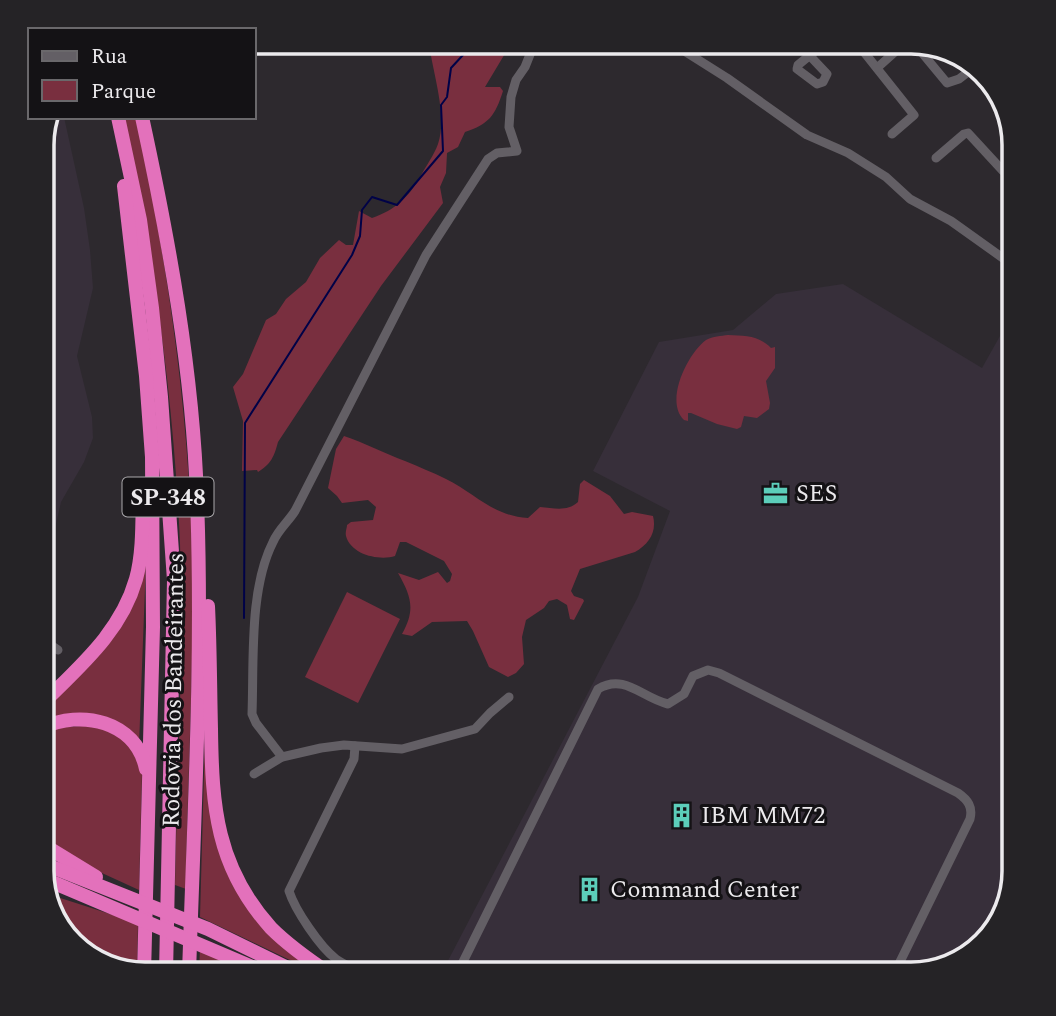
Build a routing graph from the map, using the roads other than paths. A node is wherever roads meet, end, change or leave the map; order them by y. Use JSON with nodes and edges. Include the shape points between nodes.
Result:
{"nodes":[{"id":1,"x":531,"y":54,"type":"edge"},
{"id":2,"x":689,"y":54,"type":"edge"},
{"id":3,"x":812,"y":54,"type":"edge"},
{"id":4,"x":866,"y":54,"type":"edge"},
{"id":5,"x":893,"y":54,"type":"edge"},
{"id":6,"x":924,"y":55,"type":"edge"},
{"id":7,"x":810,"y":56,"type":"dead end"},
{"id":8,"x":877,"y":68,"type":"junction"},
{"id":9,"x":966,"y":74,"type":"edge"},
{"id":10,"x":142,"y":119,"type":"edge"},
{"id":11,"x":119,"y":120,"type":"edge"},
{"id":12,"x":892,"y":134,"type":"dead end"},
{"id":13,"x":936,"y":158,"type":"dead end"},
{"id":14,"x":1002,"y":170,"type":"edge"},
{"id":15,"x":1002,"y":257,"type":"edge"},
{"id":16,"x":146,"y":376,"type":"junction"},
{"id":17,"x":197,"y":497,"type":"junction"},
{"id":18,"x":54,"y":647,"type":"edge"},
{"id":19,"x":58,"y":650,"type":"dead end"},
{"id":20,"x":54,"y":692,"type":"edge"},
{"id":21,"x":509,"y":697,"type":"dead end"},
{"id":22,"x":54,"y":722,"type":"edge"},
{"id":23,"x":355,"y":746,"type":"junction"},
{"id":24,"x":282,"y":757,"type":"junction"},
{"id":25,"x":254,"y":774,"type":"dead end"},
{"id":26,"x":148,"y":798,"type":"junction"},
{"id":27,"x":54,"y":852,"type":"edge"},
{"id":28,"x":54,"y":869,"type":"edge"},
{"id":29,"x":55,"y":882,"type":"edge"},
{"id":30,"x":57,"y":893,"type":"edge"},
{"id":31,"x":135,"y":909,"type":"junction"},
{"id":32,"x":144,"y":962,"type":"edge"},
{"id":33,"x":166,"y":962,"type":"edge"},
{"id":34,"x":189,"y":962,"type":"edge"},
{"id":35,"x":244,"y":962,"type":"edge"},
{"id":36,"x":275,"y":962,"type":"edge"},
{"id":37,"x":313,"y":962,"type":"edge"},
{"id":38,"x":342,"y":962,"type":"edge"},
{"id":39,"x":463,"y":962,"type":"edge"},
{"id":40,"x":900,"y":962,"type":"edge"}],
"edges":[{"from":1,"to":24,"type":"street","via":[[512,97],[509,127],[517,151],[488,159],[426,256],[295,511],[268,553],[257,588],[252,714]]},
{"from":2,"to":15,"type":"street","via":[[807,135],[886,177],[910,200],[951,221]]},
{"from":3,"to":7,"type":"street"},
{"from":4,"to":8,"type":"street"},
{"from":5,"to":8,"type":"street"},
{"from":6,"to":9,"type":"street","via":[[947,83]]},
{"from":8,"to":12,"type":"street","via":[[914,114]]},
{"from":10,"to":17,"type":"highway","name":"Rodovia dos Bandeirantes","number":"SP-348","via":[[162,207],[189,390]]},
{"from":11,"to":16,"type":"highway"},
{"from":11,"to":33,"type":"highway","name":"Rodovia dos Bandeirantes","number":"SP-348","via":[[152,308],[174,580]]},
{"from":13,"to":14,"type":"street","via":[[968,133]]},
{"from":16,"to":20,"type":"highway","via":[[142,528],[136,576],[120,618],[106,638]]},
{"from":16,"to":26,"type":"highway","via":[[152,457],[153,627]]},
{"from":17,"to":34,"type":"highway","name":"Rodovia dos Bandeirantes","number":"SP-348","via":[[199,639]]},
{"from":17,"to":37,"type":"highway","via":[[206,571],[212,792],[222,842],[264,919]]},
{"from":18,"to":19,"type":"street"},
{"from":21,"to":23,"type":"street","via":[[475,729],[402,749]]},
{"from":22,"to":26,"type":"highway","via":[[72,718],[118,730],[143,758]]},
{"from":23,"to":24,"type":"street"},
{"from":23,"to":38,"type":"street","via":[[354,759],[289,891],[325,948]]},
{"from":24,"to":25,"type":"street"},
{"from":26,"to":32,"type":"highway"},
{"from":27,"to":31,"type":"highway"},
{"from":28,"to":31,"type":"highway"},
{"from":29,"to":31,"type":"highway"},
{"from":30,"to":31,"type":"highway"},
{"from":31,"to":35,"type":"highway"},
{"from":31,"to":36,"type":"highway","via":[[208,929]]},
{"from":39,"to":40,"type":"street","via":[[598,689],[609,683],[624,685],[668,704],[684,694],[693,676],[708,670],[968,802],[970,819]]}]}
